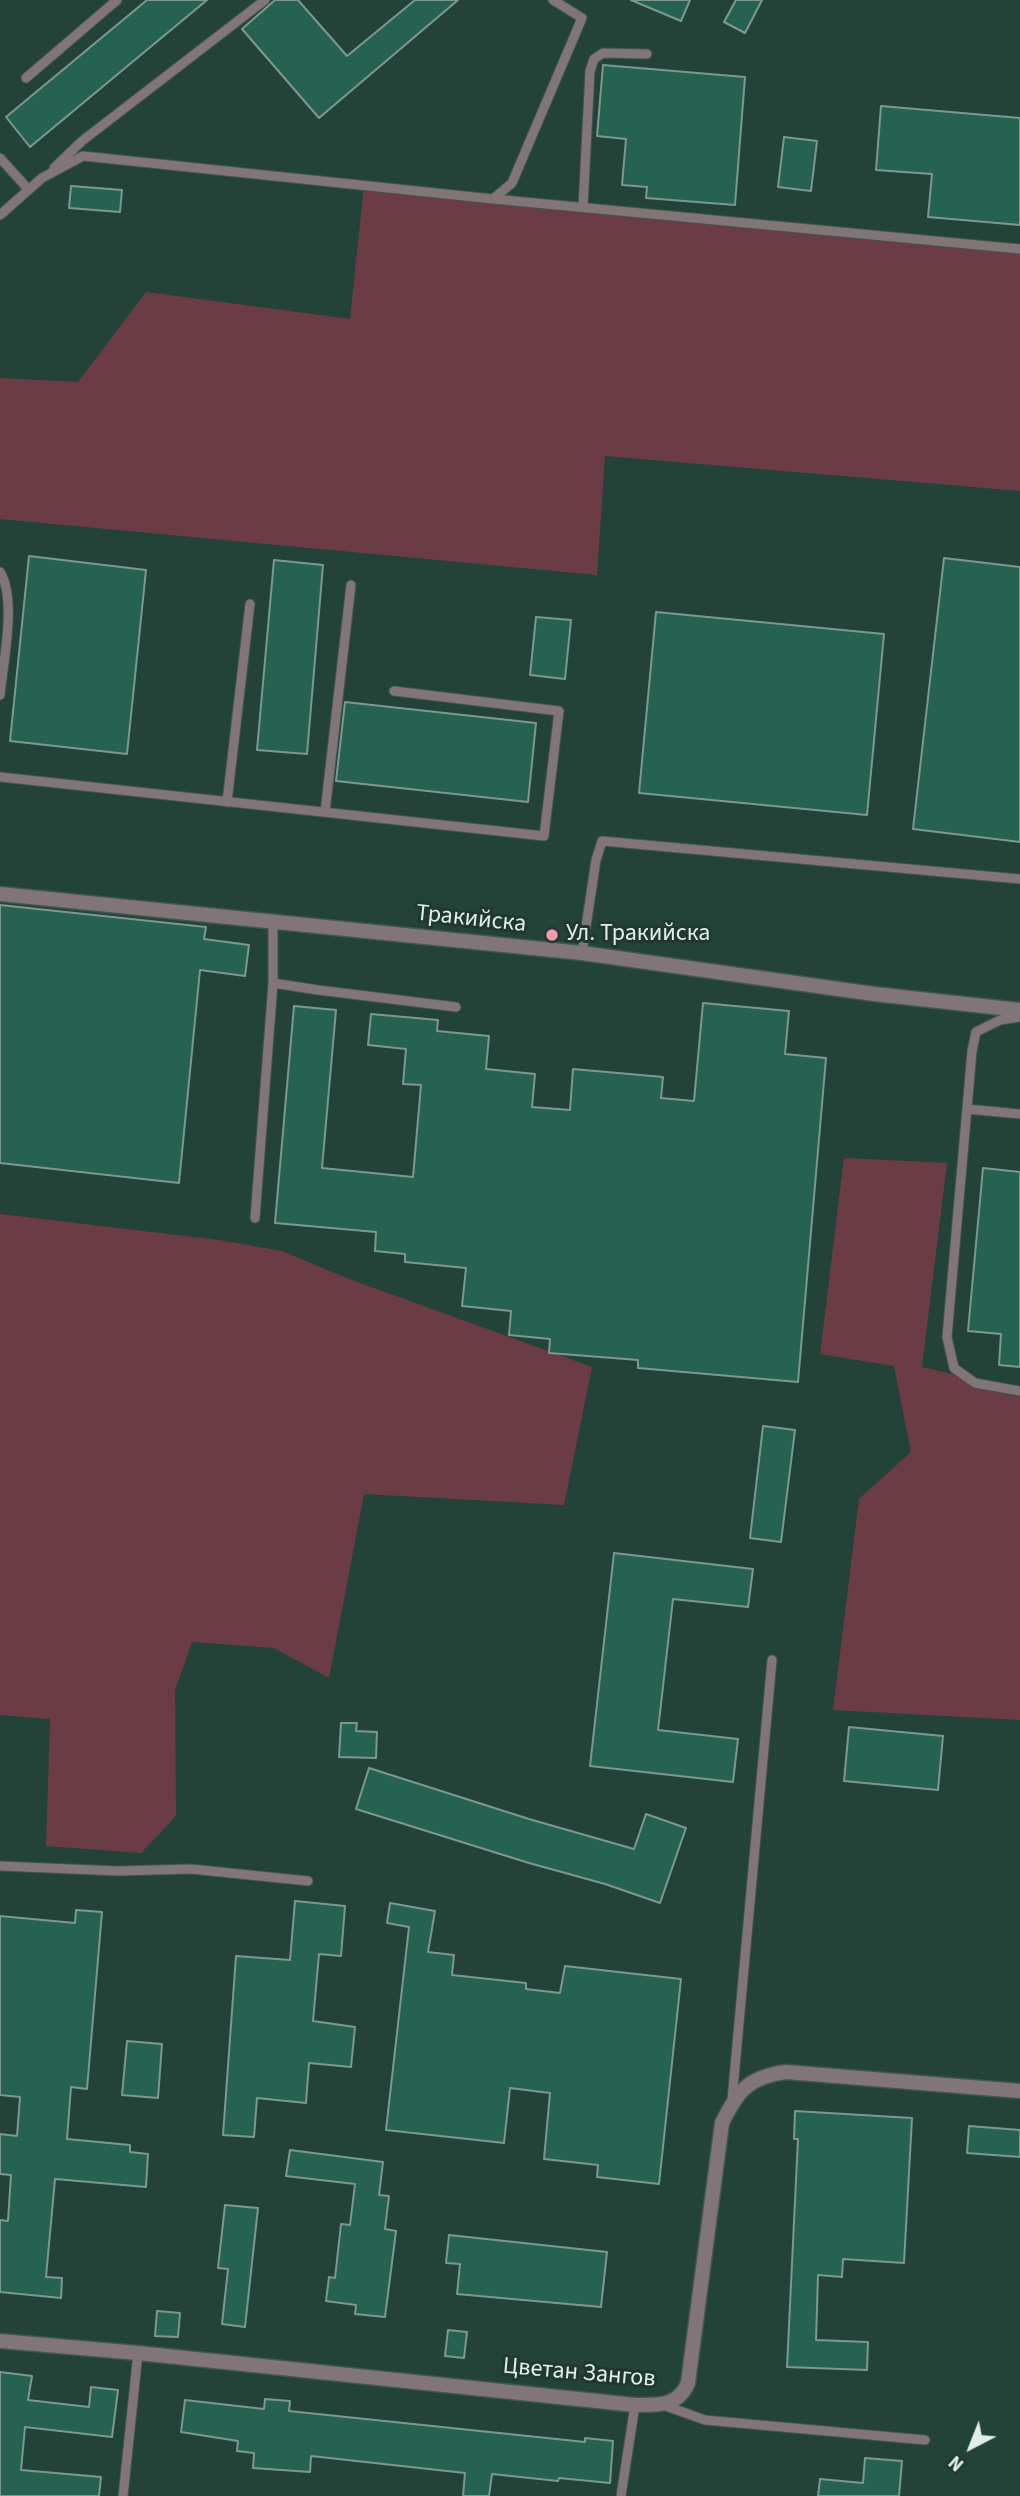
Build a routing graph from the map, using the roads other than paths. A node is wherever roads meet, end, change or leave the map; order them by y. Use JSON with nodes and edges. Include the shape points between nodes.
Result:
{"nodes":[{"id":1,"x":117,"y":0,"type":"edge"},
{"id":2,"x":265,"y":0,"type":"edge"},
{"id":3,"x":553,"y":0,"type":"edge"},
{"id":4,"x":647,"y":54,"type":"dead end"},
{"id":5,"x":26,"y":78,"type":"dead end"},
{"id":6,"x":0,"y":158,"type":"edge"},
{"id":7,"x":43,"y":178,"type":"junction"},
{"id":8,"x":29,"y":190,"type":"junction"},
{"id":9,"x":493,"y":199,"type":"junction"},
{"id":10,"x":583,"y":207,"type":"junction"},
{"id":11,"x":0,"y":215,"type":"edge"},
{"id":12,"x":1020,"y":249,"type":"edge"},
{"id":13,"x":0,"y":572,"type":"edge"},
{"id":14,"x":351,"y":585,"type":"dead end"},
{"id":15,"x":250,"y":604,"type":"dead end"},
{"id":16,"x":394,"y":691,"type":"dead end"},
{"id":17,"x":0,"y":695,"type":"edge"},
{"id":18,"x":0,"y":777,"type":"edge"},
{"id":19,"x":227,"y":802,"type":"junction"},
{"id":20,"x":325,"y":813,"type":"junction"},
{"id":21,"x":1020,"y":879,"type":"edge"},
{"id":22,"x":0,"y":894,"type":"edge"},
{"id":23,"x":273,"y":922,"type":"junction"},
{"id":24,"x":582,"y":953,"type":"junction"},
{"id":25,"x":274,"y":983,"type":"junction"},
{"id":26,"x":456,"y":1007,"type":"dead end"},
{"id":27,"x":1020,"y":1010,"type":"edge"},
{"id":28,"x":1020,"y":1017,"type":"edge"},
{"id":29,"x":967,"y":1109,"type":"junction"},
{"id":30,"x":1020,"y":1114,"type":"edge"},
{"id":31,"x":255,"y":1218,"type":"dead end"},
{"id":32,"x":1020,"y":1391,"type":"edge"},
{"id":33,"x":772,"y":1660,"type":"dead end"},
{"id":34,"x":0,"y":1866,"type":"edge"},
{"id":35,"x":308,"y":1881,"type":"dead end"},
{"id":36,"x":1020,"y":2091,"type":"edge"},
{"id":37,"x":732,"y":2102,"type":"junction"},
{"id":38,"x":0,"y":2341,"type":"edge"},
{"id":39,"x":138,"y":2353,"type":"junction"},
{"id":40,"x":635,"y":2405,"type":"junction"},
{"id":41,"x":663,"y":2406,"type":"junction"},
{"id":42,"x":925,"y":2440,"type":"dead end"},
{"id":43,"x":123,"y":2496,"type":"edge"},
{"id":44,"x":621,"y":2496,"type":"edge"}],
"edges":[{"from":1,"to":5,"type":"lane"},
{"from":2,"to":7,"type":"lane","via":[[82,141]]},
{"from":3,"to":9,"type":"lane","via":[[583,18],[512,183]]},
{"from":4,"to":10,"type":"lane","via":[[603,53],[594,59]]},
{"from":6,"to":8,"type":"lane"},
{"from":7,"to":8,"type":"lane"},
{"from":7,"to":9,"type":"lane","via":[[83,156]]},
{"from":8,"to":11,"type":"lane"},
{"from":9,"to":10,"type":"lane"},
{"from":10,"to":12,"type":"lane"},
{"from":13,"to":17,"type":"lane","via":[[9,606]]},
{"from":14,"to":20,"type":"lane"},
{"from":15,"to":19,"type":"lane"},
{"from":16,"to":20,"type":"lane","via":[[559,710],[544,836]]},
{"from":18,"to":19,"type":"lane"},
{"from":19,"to":20,"type":"lane"},
{"from":21,"to":24,"type":"lane","via":[[602,841]]},
{"from":22,"to":23,"type":"street","name":"Тракийска"},
{"from":23,"to":24,"type":"street","name":"Тракийска"},
{"from":23,"to":25,"type":"lane"},
{"from":24,"to":27,"type":"street","name":"Тракийска"},
{"from":25,"to":26,"type":"lane"},
{"from":25,"to":31,"type":"lane"},
{"from":28,"to":29,"type":"lane","via":[[1000,1020],[976,1032]]},
{"from":29,"to":30,"type":"lane"},
{"from":29,"to":32,"type":"lane","via":[[947,1337],[954,1368],[975,1383]]},
{"from":33,"to":37,"type":"lane"},
{"from":34,"to":35,"type":"lane","via":[[191,1869]]},
{"from":36,"to":37,"type":"street","name":"Цветан Зангов","via":[[786,2072],[766,2075],[745,2086]]},
{"from":37,"to":41,"type":"street","name":"Цветан Зангов","via":[[722,2123],[688,2383],[680,2396]]},
{"from":38,"to":39,"type":"street","name":"Цветан Зангов"},
{"from":39,"to":40,"type":"street","name":"Цветан Зангов"},
{"from":39,"to":43,"type":"lane"},
{"from":40,"to":41,"type":"street","name":"Цветан Зангов"},
{"from":40,"to":44,"type":"lane"},
{"from":41,"to":42,"type":"lane","via":[[705,2420]]}]}
